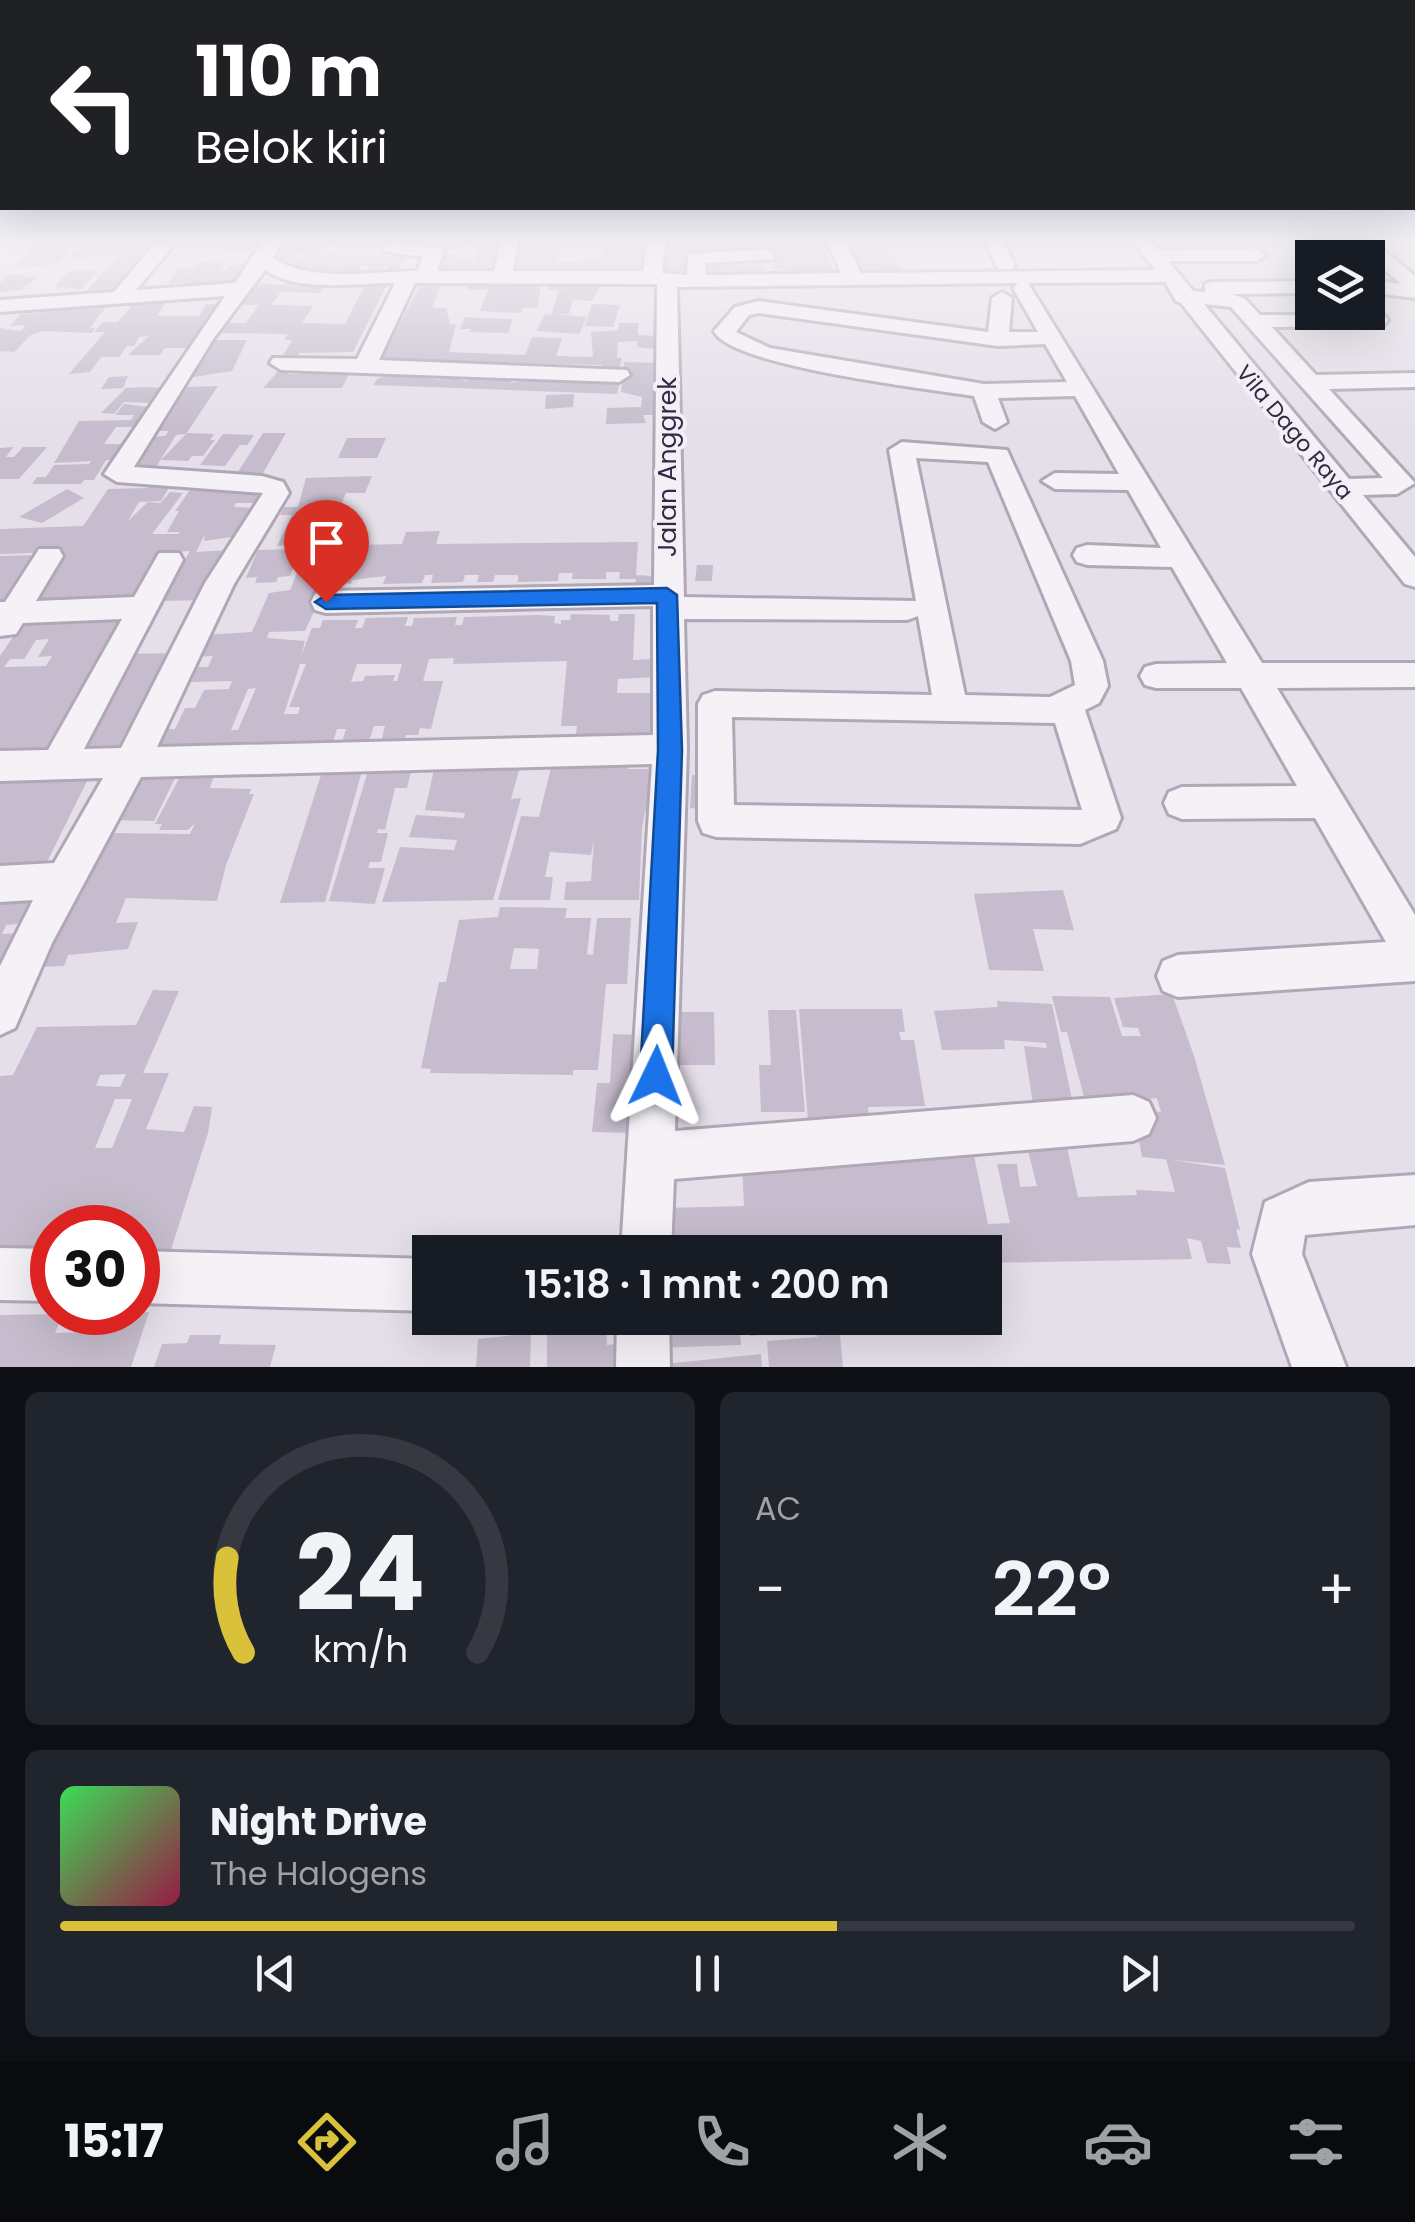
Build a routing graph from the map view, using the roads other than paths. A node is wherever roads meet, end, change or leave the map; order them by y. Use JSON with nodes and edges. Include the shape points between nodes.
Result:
{"nodes":[{"id":1,"x":39,"y":303,"type":"edge"},
{"id":2,"x":229,"y":303,"type":"edge"},
{"id":3,"x":402,"y":303,"type":"edge"},
{"id":4,"x":672,"y":303,"type":"edge"},
{"id":5,"x":1010,"y":303,"type":"edge"},
{"id":6,"x":1026,"y":303,"type":"edge"},
{"id":7,"x":1188,"y":303,"type":"edge"},
{"id":8,"x":1233,"y":303,"type":"edge"},
{"id":9,"x":0,"y":306,"type":"edge"},
{"id":10,"x":1256,"y":321,"type":"junction"},
{"id":11,"x":1295,"y":321,"type":"edge"},
{"id":12,"x":1053,"y":338,"type":"junction"},
{"id":13,"x":998,"y":340,"type":"junction"},
{"id":14,"x":281,"y":363,"type":"dead end"},
{"id":15,"x":366,"y":364,"type":"junction"},
{"id":16,"x":619,"y":375,"type":"dead end"},
{"id":17,"x":1415,"y":380,"type":"edge"},
{"id":18,"x":1312,"y":382,"type":"junction"},
{"id":19,"x":1083,"y":389,"type":"junction"},
{"id":20,"x":1055,"y":481,"type":"dead end"},
{"id":21,"x":1137,"y":482,"type":"junction"},
{"id":22,"x":1340,"y":486,"type":"junction"},
{"id":23,"x":1087,"y":555,"type":"dead end"},
{"id":24,"x":49,"y":556,"type":"dead end"},
{"id":25,"x":1182,"y":558,"type":"junction"},
{"id":26,"x":169,"y":560,"type":"dead end"},
{"id":27,"x":1415,"y":577,"type":"edge"},
{"id":28,"x":667,"y":601,"type":"junction"},
{"id":29,"x":326,"y":602,"type":"dead end"},
{"id":30,"x":143,"y":607,"type":"junction"},
{"id":31,"x":906,"y":609,"type":"dead end"},
{"id":32,"x":5,"y":620,"type":"edge"},
{"id":33,"x":1252,"y":675,"type":"junction"},
{"id":34,"x":1415,"y":675,"type":"edge"},
{"id":35,"x":1156,"y":676,"type":"dead end"},
{"id":36,"x":1067,"y":706,"type":"junction"},
{"id":37,"x":951,"y":708,"type":"junction"},
{"id":38,"x":670,"y":758,"type":"junction"},
{"id":39,"x":131,"y":763,"type":"junction"},
{"id":40,"x":58,"y":765,"type":"junction"},
{"id":41,"x":0,"y":766,"type":"edge"},
{"id":42,"x":715,"y":766,"type":"junction"},
{"id":43,"x":1326,"y":802,"type":"junction"},
{"id":44,"x":1182,"y":803,"type":"dead end"},
{"id":45,"x":66,"y":880,"type":"junction"},
{"id":46,"x":0,"y":884,"type":"edge"},
{"id":47,"x":1415,"y":954,"type":"edge"},
{"id":48,"x":1415,"y":961,"type":"edge"},
{"id":49,"x":1178,"y":976,"type":"dead end"},
{"id":50,"x":0,"y":1012,"type":"edge"},
{"id":51,"x":1133,"y":1118,"type":"dead end"},
{"id":52,"x":652,"y":1156,"type":"junction"},
{"id":53,"x":1415,"y":1200,"type":"edge"},
{"id":54,"x":647,"y":1235,"type":"edge"},
{"id":55,"x":0,"y":1274,"type":"edge"},
{"id":56,"x":30,"y":1274,"type":"edge"},
{"id":57,"x":160,"y":1278,"type":"edge"},
{"id":58,"x":412,"y":1284,"type":"edge"},
{"id":59,"x":643,"y":1335,"type":"edge"},
{"id":60,"x":644,"y":1367,"type":"edge"},
{"id":61,"x":1319,"y":1367,"type":"edge"}],
"edges":[{"from":1,"to":9,"type":"street"},
{"from":2,"to":39,"type":"street","via":[[118,474],[262,484],[276,493],[220,583]]},
{"from":3,"to":15,"type":"street"},
{"from":4,"to":28,"type":"street","name":"Jalan Anggrek"},
{"from":5,"to":13,"type":"street"},
{"from":6,"to":12,"type":"street"},
{"from":7,"to":22,"type":"street","name":"Vila Dago Raya"},
{"from":8,"to":10,"type":"street"},
{"from":10,"to":11,"type":"street"},
{"from":10,"to":18,"type":"street"},
{"from":12,"to":13,"type":"street"},
{"from":12,"to":19,"type":"street"},
{"from":13,"to":19,"type":"street","via":[[759,308],[742,311],[725,330],[728,338],[765,354],[902,377],[905,392],[990,408]]},
{"from":14,"to":15,"type":"street"},
{"from":15,"to":16,"type":"street"},
{"from":17,"to":18,"type":"street"},
{"from":18,"to":22,"type":"street","via":[[1402,483]]},
{"from":19,"to":21,"type":"street"},
{"from":20,"to":21,"type":"street"},
{"from":21,"to":25,"type":"street"},
{"from":22,"to":27,"type":"street","name":"Vila Dago Raya"},
{"from":23,"to":25,"type":"street"},
{"from":24,"to":32,"type":"street"},
{"from":25,"to":33,"type":"street"},
{"from":26,"to":30,"type":"street"},
{"from":28,"to":29,"type":"street"},
{"from":28,"to":31,"type":"street"},
{"from":28,"to":38,"type":"street","name":"Jalan Anggrek"},
{"from":30,"to":32,"type":"street"},
{"from":30,"to":40,"type":"street"},
{"from":33,"to":34,"type":"street"},
{"from":33,"to":35,"type":"street"},
{"from":33,"to":43,"type":"street"},
{"from":36,"to":37,"type":"street"},
{"from":36,"to":37,"type":"street","via":[[1088,694],[1093,677],[998,455],[902,450]]},
{"from":36,"to":42,"type":"street","via":[[1103,818],[1080,828],[716,820]]},
{"from":37,"to":42,"type":"street","via":[[715,704]]},
{"from":38,"to":39,"type":"street"},
{"from":38,"to":42,"type":"street"},
{"from":38,"to":52,"type":"street","name":"Jalan Anggrek"},
{"from":39,"to":40,"type":"street"},
{"from":39,"to":45,"type":"street"},
{"from":40,"to":41,"type":"street"},
{"from":43,"to":44,"type":"street"},
{"from":43,"to":47,"type":"street"},
{"from":45,"to":46,"type":"street"},
{"from":45,"to":50,"type":"street"},
{"from":48,"to":49,"type":"street"},
{"from":51,"to":52,"type":"street"},
{"from":52,"to":54,"type":"street","name":"Jalan Anggrek"},
{"from":53,"to":61,"type":"street","via":[[1309,1207],[1283,1220],[1277,1254]]},
{"from":55,"to":56,"type":"street"},
{"from":57,"to":58,"type":"street"},
{"from":59,"to":60,"type":"street"}]}
